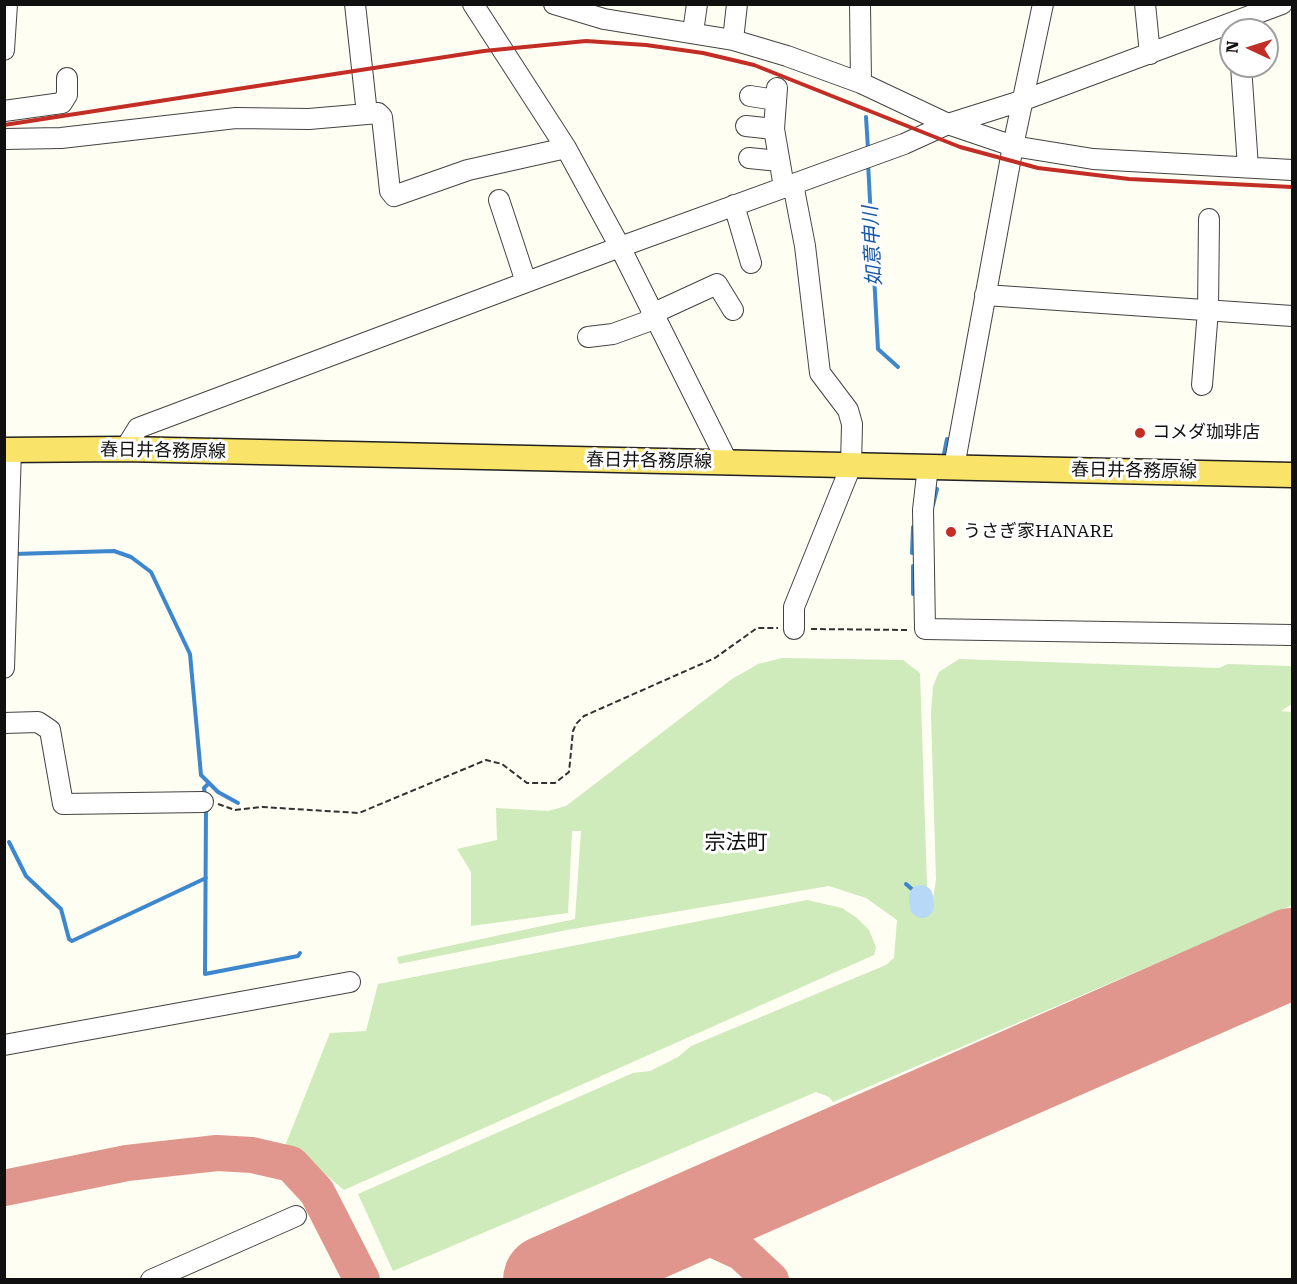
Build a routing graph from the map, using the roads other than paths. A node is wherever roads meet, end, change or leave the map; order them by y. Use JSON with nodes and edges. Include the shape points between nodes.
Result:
{"nodes":[{"id":1,"x":8,"y":4,"type":"edge"},
{"id":2,"x":356,"y":4,"type":"edge"},
{"id":3,"x":473,"y":4,"type":"edge"},
{"id":4,"x":555,"y":4,"type":"edge"},
{"id":5,"x":697,"y":4,"type":"edge"},
{"id":6,"x":738,"y":4,"type":"edge"},
{"id":7,"x":860,"y":4,"type":"edge"},
{"id":8,"x":1043,"y":4,"type":"edge"},
{"id":9,"x":1146,"y":4,"type":"edge"},
{"id":10,"x":1282,"y":4,"type":"edge"},
{"id":11,"x":605,"y":12,"type":"edge"},
{"id":12,"x":1241,"y":18,"type":"edge"},
{"id":13,"x":1219,"y":27,"type":"edge"},
{"id":14,"x":693,"y":32,"type":"junction"},
{"id":15,"x":733,"y":40,"type":"junction"},
{"id":16,"x":4,"y":50,"type":"edge"},
{"id":17,"x":1150,"y":54,"type":"junction"},
{"id":18,"x":67,"y":78,"type":"dead end"},
{"id":19,"x":1242,"y":78,"type":"edge"},
{"id":20,"x":861,"y":83,"type":"junction"},
{"id":21,"x":750,"y":96,"type":"dead end"},
{"id":22,"x":1024,"y":100,"type":"junction"},
{"id":23,"x":4,"y":111,"type":"edge"},
{"id":24,"x":367,"y":114,"type":"junction"},
{"id":25,"x":948,"y":124,"type":"junction"},
{"id":26,"x":746,"y":126,"type":"dead end"},
{"id":27,"x":774,"y":129,"type":"junction"},
{"id":28,"x":4,"y":140,"type":"edge"},
{"id":29,"x":1013,"y":146,"type":"junction"},
{"id":30,"x":566,"y":148,"type":"junction"},
{"id":31,"x":749,"y":158,"type":"dead end"},
{"id":32,"x":779,"y":161,"type":"junction"},
{"id":33,"x":1248,"y":167,"type":"junction"},
{"id":34,"x":1293,"y":170,"type":"edge"},
{"id":35,"x":788,"y":185,"type":"junction"},
{"id":36,"x":499,"y":200,"type":"dead end"},
{"id":37,"x":734,"y":205,"type":"junction"},
{"id":38,"x":1209,"y":219,"type":"dead end"},
{"id":39,"x":621,"y":247,"type":"junction"},
{"id":40,"x":751,"y":263,"type":"dead end"},
{"id":41,"x":526,"y":282,"type":"junction"},
{"id":42,"x":985,"y":295,"type":"junction"},
{"id":43,"x":733,"y":310,"type":"dead end"},
{"id":44,"x":1208,"y":310,"type":"junction"},
{"id":45,"x":654,"y":313,"type":"junction"},
{"id":46,"x":1293,"y":316,"type":"edge"},
{"id":47,"x":588,"y":337,"type":"dead end"},
{"id":48,"x":1202,"y":385,"type":"dead end"},
{"id":49,"x":125,"y":449,"type":"junction"},
{"id":50,"x":8,"y":450,"type":"edge"},
{"id":51,"x":728,"y":463,"type":"junction"},
{"id":52,"x":850,"y":466,"type":"junction"},
{"id":53,"x":928,"y":466,"type":"junction"},
{"id":54,"x":954,"y":467,"type":"junction"},
{"id":55,"x":1293,"y":475,"type":"edge"},
{"id":56,"x":6,"y":567,"type":"edge"},
{"id":57,"x":794,"y":628,"type":"road end"},
{"id":58,"x":1293,"y":635,"type":"edge"},
{"id":59,"x":4,"y":668,"type":"edge"},
{"id":60,"x":4,"y":723,"type":"edge"},
{"id":61,"x":203,"y":802,"type":"road end"},
{"id":62,"x":350,"y":982,"type":"dead end"},
{"id":63,"x":4,"y":1045,"type":"edge"},
{"id":64,"x":296,"y":1216,"type":"dead end"},
{"id":65,"x":151,"y":1280,"type":"edge"}],
"edges":[{"from":1,"to":16,"type":"street"},
{"from":2,"to":24,"type":"street"},
{"from":3,"to":30,"type":"street"},
{"from":4,"to":11,"type":"street"},
{"from":5,"to":14,"type":"street"},
{"from":6,"to":15,"type":"street"},
{"from":7,"to":20,"type":"street"},
{"from":8,"to":22,"type":"street"},
{"from":9,"to":17,"type":"street"},
{"from":10,"to":12,"type":"street"},
{"from":11,"to":14,"type":"street"},
{"from":13,"to":17,"type":"street"},
{"from":14,"to":15,"type":"street"},
{"from":15,"to":20,"type":"street"},
{"from":17,"to":22,"type":"street"},
{"from":18,"to":23,"type":"street","via":[[67,95],[62,103]]},
{"from":19,"to":33,"type":"street"},
{"from":20,"to":25,"type":"street"},
{"from":21,"to":27,"type":"street","via":[[776,94]]},
{"from":22,"to":25,"type":"street"},
{"from":22,"to":29,"type":"street"},
{"from":24,"to":28,"type":"street","via":[[309,119],[236,117],[61,138]]},
{"from":24,"to":30,"type":"street","via":[[378,113],[382,117],[390,191],[394,196],[468,170]]},
{"from":25,"to":29,"type":"street"},
{"from":25,"to":35,"type":"street"},
{"from":26,"to":27,"type":"street"},
{"from":27,"to":32,"type":"street"},
{"from":29,"to":33,"type":"street","via":[[1093,159]]},
{"from":29,"to":42,"type":"street"},
{"from":30,"to":39,"type":"street"},
{"from":31,"to":32,"type":"street"},
{"from":32,"to":35,"type":"street"},
{"from":33,"to":34,"type":"street"},
{"from":35,"to":37,"type":"street"},
{"from":35,"to":52,"type":"street","via":[[805,246],[820,373],[848,410],[852,424]]},
{"from":36,"to":41,"type":"street"},
{"from":37,"to":39,"type":"street"},
{"from":37,"to":40,"type":"street"},
{"from":38,"to":44,"type":"street"},
{"from":39,"to":41,"type":"street"},
{"from":39,"to":45,"type":"street"},
{"from":41,"to":49,"type":"street","via":[[138,428]]},
{"from":42,"to":44,"type":"street"},
{"from":42,"to":54,"type":"street"},
{"from":43,"to":45,"type":"street","via":[[717,284]]},
{"from":44,"to":46,"type":"street"},
{"from":44,"to":48,"type":"street"},
{"from":45,"to":47,"type":"street","via":[[646,322],[614,334]]},
{"from":45,"to":51,"type":"street"},
{"from":49,"to":50,"type":"main road","name":"春日井各務原線"},
{"from":49,"to":51,"type":"main road","name":"春日井各務原線"},
{"from":50,"to":56,"type":"street"},
{"from":51,"to":52,"type":"main road","name":"春日井各務原線"},
{"from":52,"to":53,"type":"main road","name":"春日井各務原線"},
{"from":52,"to":57,"type":"street","via":[[794,607]]},
{"from":53,"to":54,"type":"main road","name":"春日井各務原線"},
{"from":53,"to":58,"type":"street","via":[[923,510],[925,629]]},
{"from":54,"to":55,"type":"main road","name":"春日井各務原線"},
{"from":56,"to":59,"type":"street"},
{"from":60,"to":61,"type":"street","via":[[38,722],[50,730],[63,804]]},
{"from":62,"to":63,"type":"street"},
{"from":64,"to":65,"type":"street"}]}
